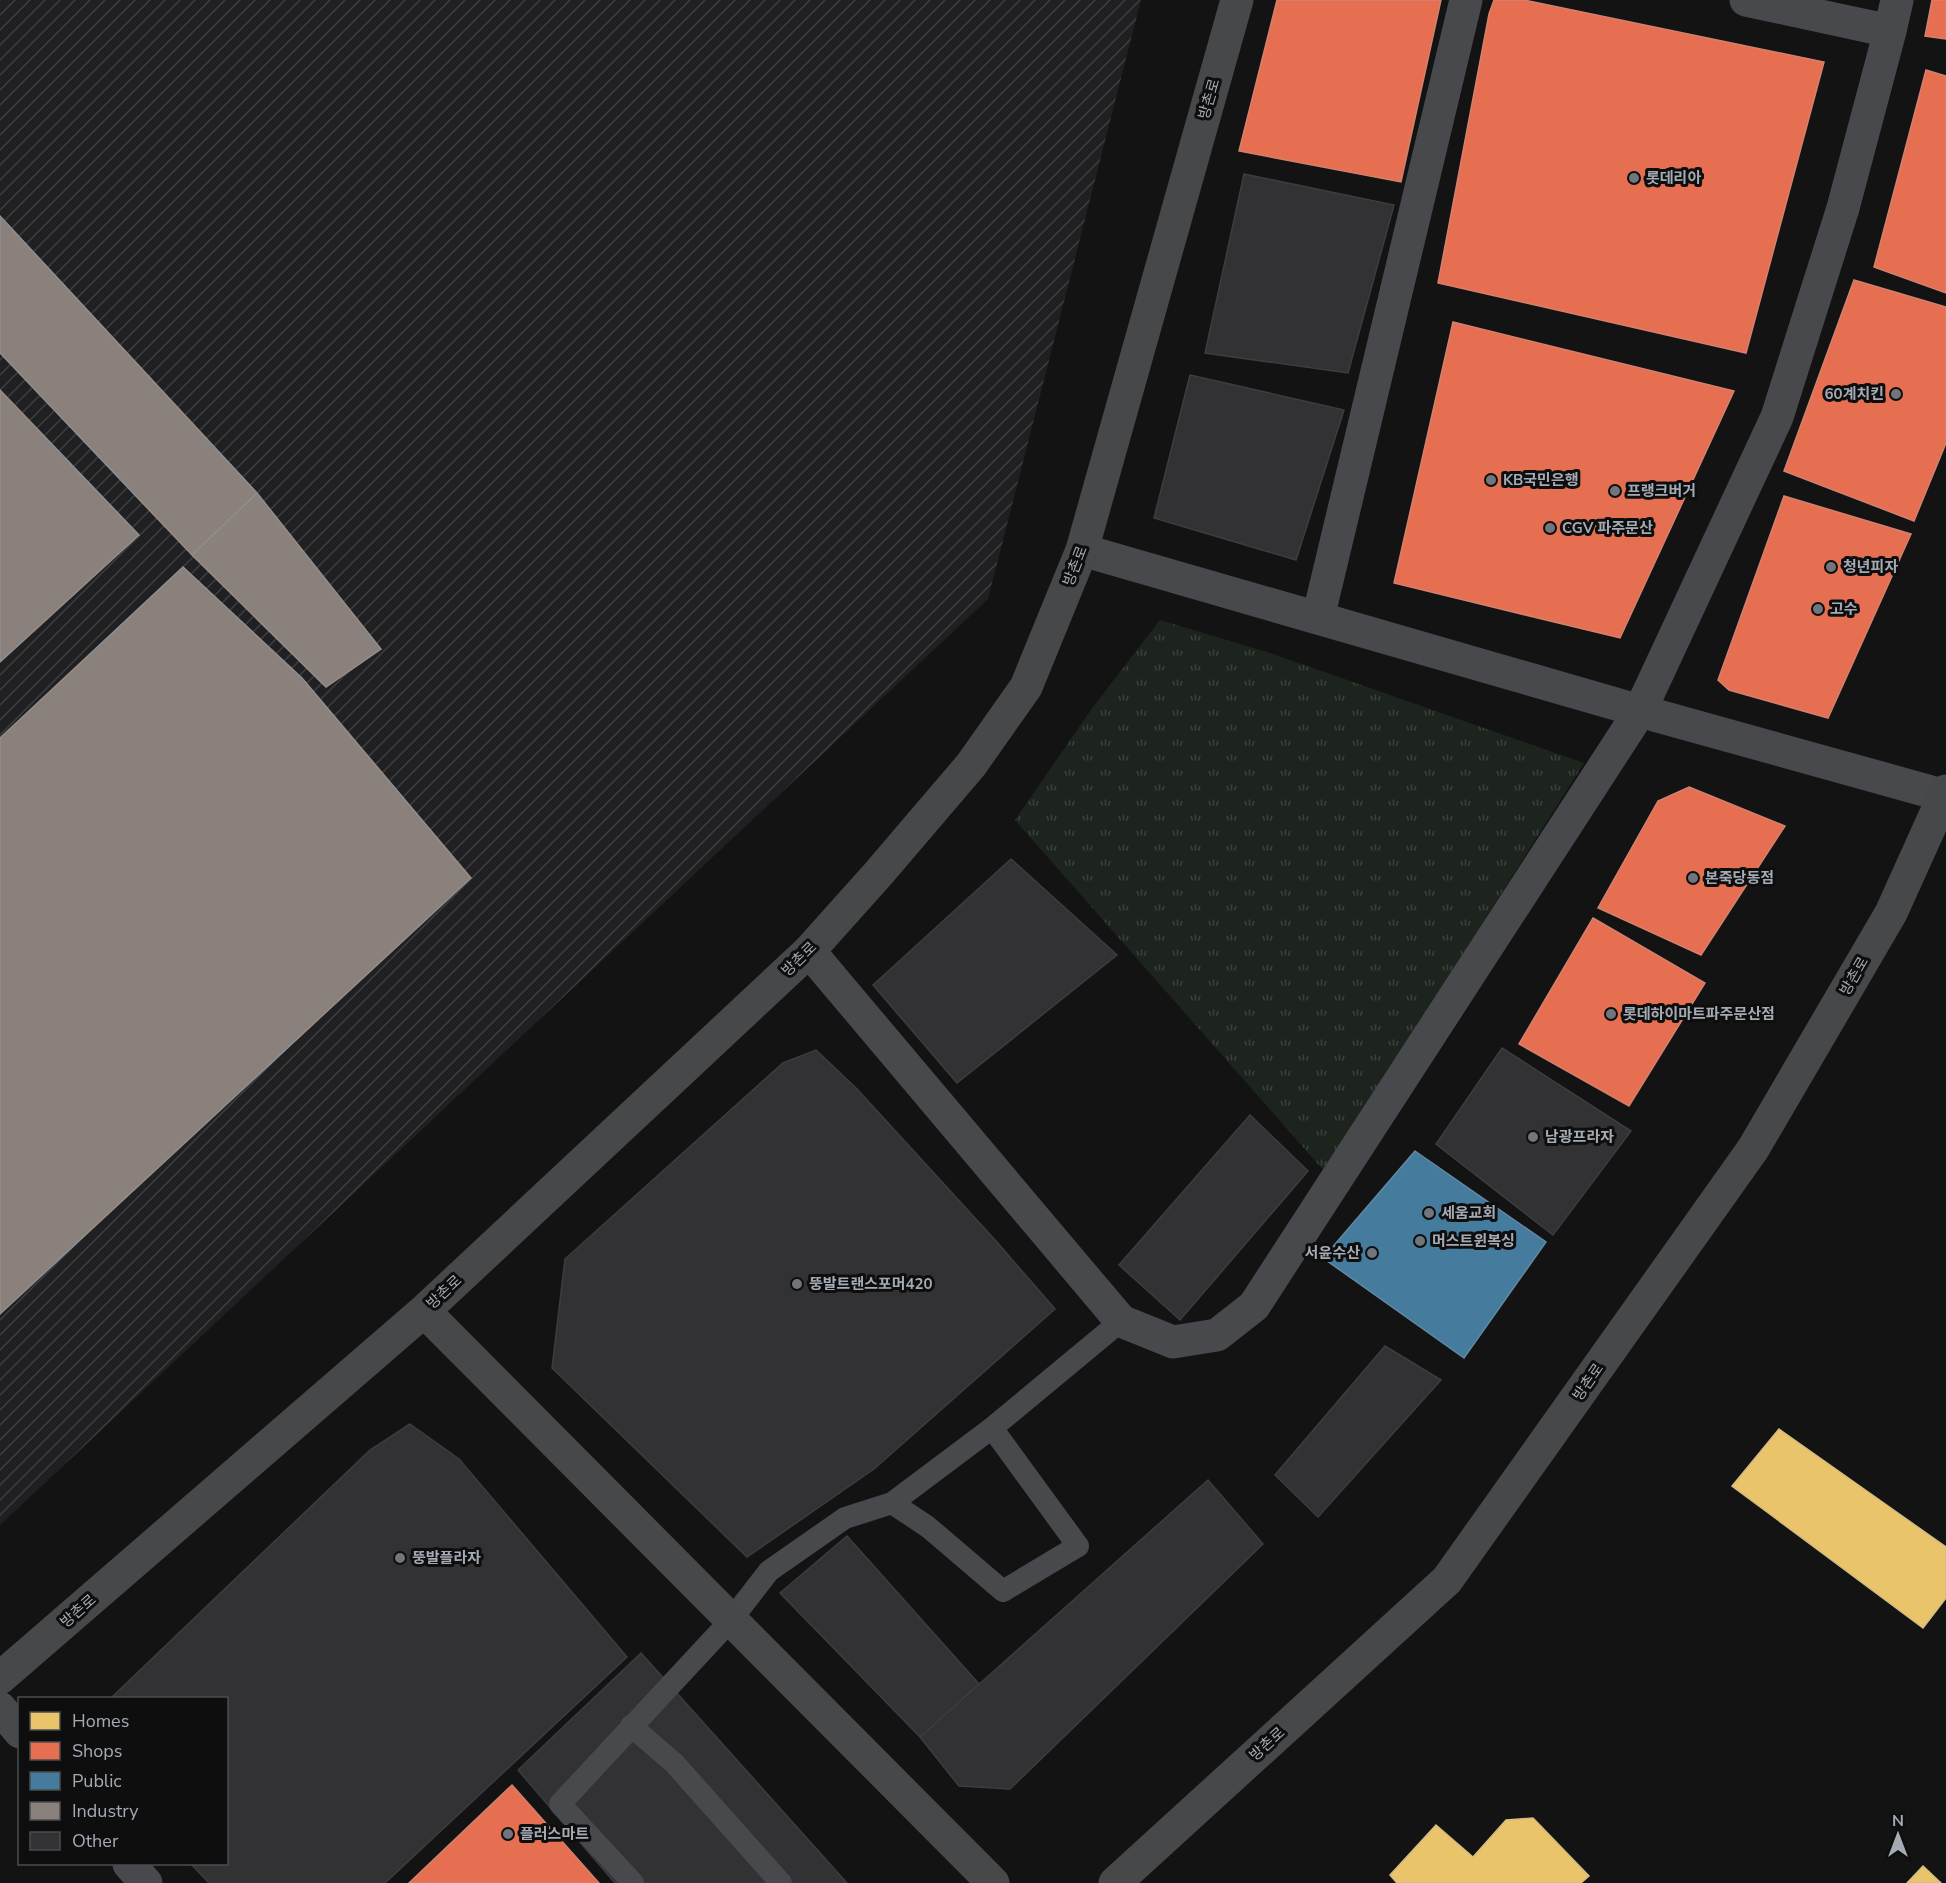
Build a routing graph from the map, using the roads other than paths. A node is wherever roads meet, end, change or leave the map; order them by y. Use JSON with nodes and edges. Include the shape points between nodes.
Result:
{"nodes":[{"id":1,"x":1237,"y":0,"type":"edge"},
{"id":2,"x":1466,"y":0,"type":"edge"},
{"id":3,"x":1746,"y":0,"type":"edge"},
{"id":4,"x":1897,"y":0,"type":"edge"},
{"id":5,"x":1890,"y":31,"type":"junction"},
{"id":6,"x":1082,"y":550,"type":"junction"},
{"id":7,"x":1318,"y":618,"type":"junction"},
{"id":8,"x":1640,"y":711,"type":"junction"},
{"id":9,"x":1946,"y":793,"type":"edge"},
{"id":10,"x":808,"y":951,"type":"junction"},
{"id":11,"x":424,"y":1311,"type":"junction"},
{"id":12,"x":1121,"y":1321,"type":"junction"},
{"id":13,"x":992,"y":1428,"type":"junction"},
{"id":14,"x":892,"y":1503,"type":"junction"},
{"id":15,"x":731,"y":1620,"type":"junction"},
{"id":16,"x":0,"y":1678,"type":"edge"},
{"id":17,"x":0,"y":1708,"type":"edge"},
{"id":18,"x":632,"y":1726,"type":"junction"},
{"id":19,"x":18,"y":1730,"type":"edge"},
{"id":20,"x":633,"y":1883,"type":"edge"},
{"id":21,"x":781,"y":1883,"type":"edge"},
{"id":22,"x":993,"y":1883,"type":"edge"},
{"id":23,"x":1115,"y":1883,"type":"edge"}],
"edges":[{"from":1,"to":6,"type":"street","name":"방촌로"},
{"from":2,"to":7,"type":"street"},
{"from":3,"to":5,"type":"street"},
{"from":4,"to":5,"type":"street"},
{"from":5,"to":8,"type":"street","via":[[1843,208],[1777,417]]},
{"from":6,"to":7,"type":"street"},
{"from":6,"to":10,"type":"street","name":"방촌로","via":[[1026,687],[972,765]]},
{"from":7,"to":8,"type":"street"},
{"from":8,"to":9,"type":"street"},
{"from":8,"to":12,"type":"street","via":[[1254,1306],[1217,1335],[1173,1342]]},
{"from":9,"to":23,"type":"street","name":"방촌로","via":[[1891,913],[1753,1149],[1447,1580]]},
{"from":10,"to":11,"type":"street","name":"방촌로"},
{"from":10,"to":12,"type":"street"},
{"from":11,"to":15,"type":"street"},
{"from":11,"to":16,"type":"street","name":"방촌로"},
{"from":12,"to":13,"type":"lane"},
{"from":13,"to":14,"type":"lane"},
{"from":13,"to":14,"type":"lane","via":[[1078,1546],[1003,1591],[928,1527]]},
{"from":14,"to":15,"type":"lane","via":[[845,1518],[769,1571]]},
{"from":15,"to":18,"type":"lane"},
{"from":15,"to":22,"type":"street"},
{"from":17,"to":19,"type":"street"},
{"from":18,"to":20,"type":"lane","via":[[560,1804]]},
{"from":18,"to":21,"type":"lane","via":[[674,1763]]}]}
